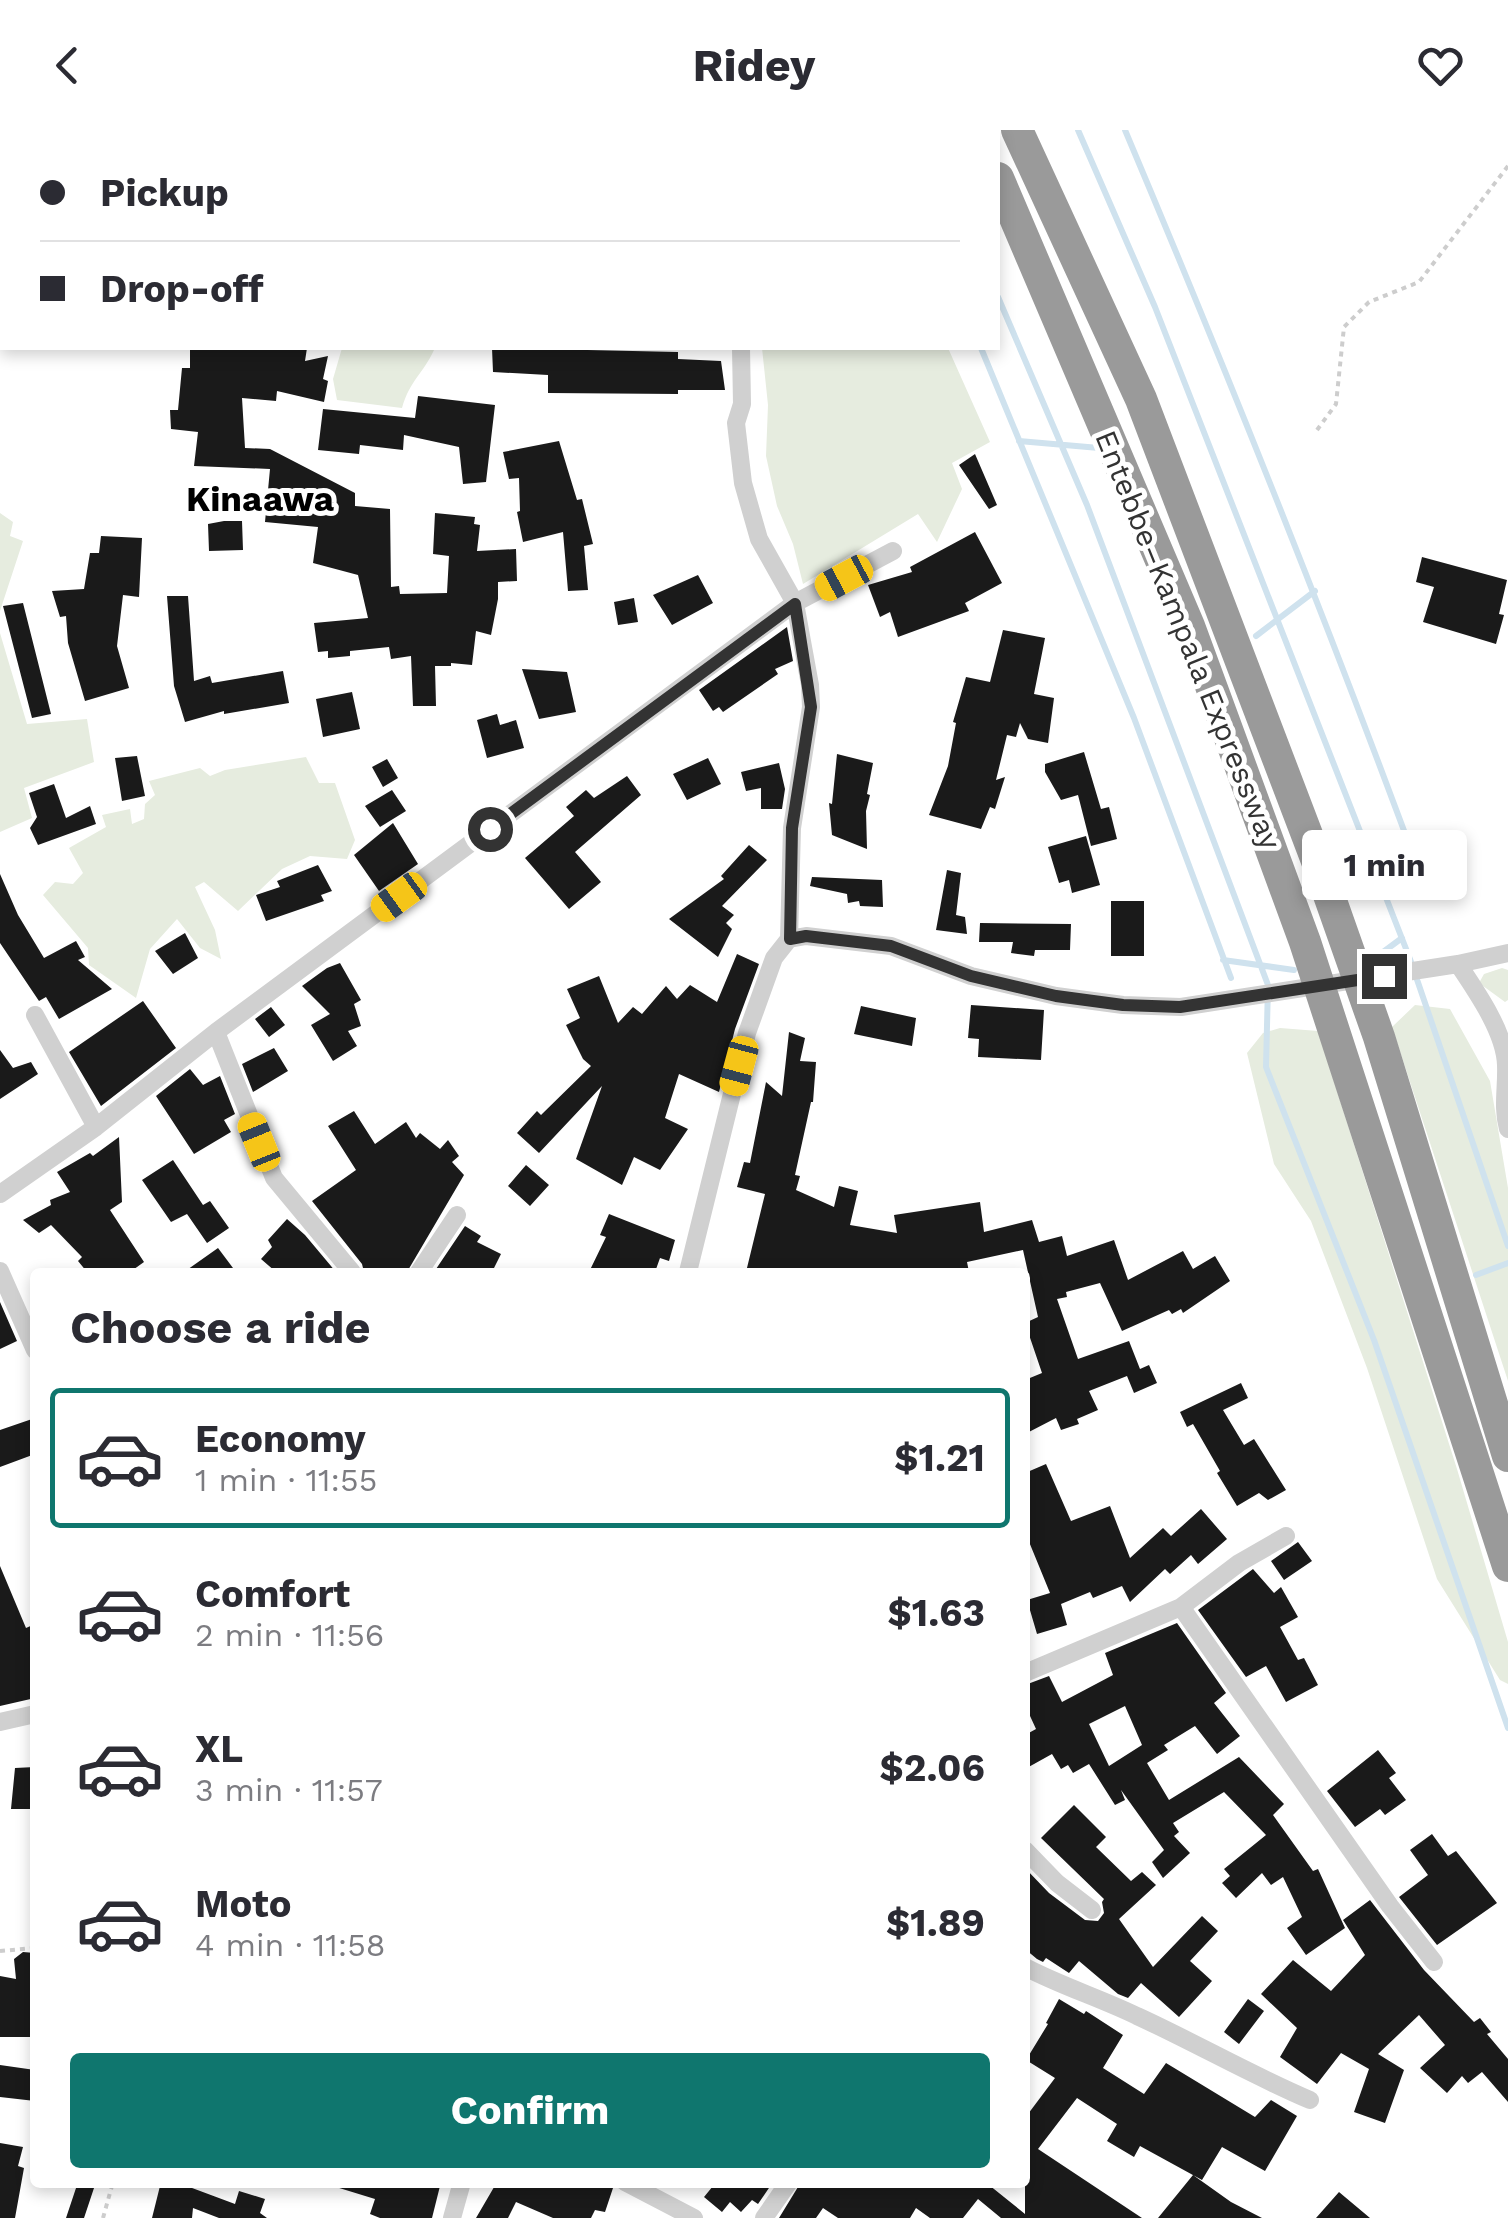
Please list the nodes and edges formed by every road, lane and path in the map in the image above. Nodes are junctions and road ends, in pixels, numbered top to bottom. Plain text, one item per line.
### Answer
1 (1017, 130) edge
2 (1508, 166) edge
3 (1000, 183) edge
4 (741, 350) edge
5 (1317, 430) dead end
6 (893, 551) dead end
7 (795, 604) junction
8 (790, 939) junction
9 (1508, 953) edge
10 (1458, 964) junction
11 (35, 1015) dead end
12 (216, 1032) junction
13 (1507, 1058) edge
14 (96, 1127) junction
15 (1508, 1129) edge
16 (0, 1194) edge
17 (457, 1215) dead end
18 (349, 1268) edge
19 (423, 1268) edge
20 (689, 1268) edge
21 (0, 1271) edge
22 (30, 1339) edge
23 (1508, 1456) edge
24 (1286, 1536) dead end
25 (1508, 1566) edge
26 (1181, 1607) junction
27 (1030, 1671) edge
28 (30, 1715) edge
29 (0, 1722) edge
30 (1030, 1855) edge
31 (1092, 1910) dead end
32 (30, 1948) edge
33 (0, 1951) edge
34 (1434, 1962) dead end
35 (1030, 1970) edge
36 (1310, 2100) dead end
37 (111, 2188) edge
38 (460, 2188) edge
39 (636, 2188) edge
40 (785, 2188) edge
41 (103, 2218) edge
42 (452, 2218) edge
43 (694, 2218) edge
44 (764, 2218) edge

1 - 23 highway, Entebbe–Kampala Expressway
2 - 5 path
3 - 25 highway, Entebbe–Kampala Expressway
4 - 7 street
6 - 7 street
7 - 8 street
7 - 12 street
8 - 10 street
8 - 20 street
9 - 10 street
10 - 13 street
11 - 14 street
12 - 14 street
12 - 18 street
13 - 15 street
14 - 16 street
17 - 19 street
21 - 22 street
24 - 26 street
26 - 27 street
26 - 34 street
28 - 29 street
30 - 31 street
32 - 33 path
35 - 36 street
37 - 41 path
38 - 42 street
39 - 43 street
40 - 44 street

